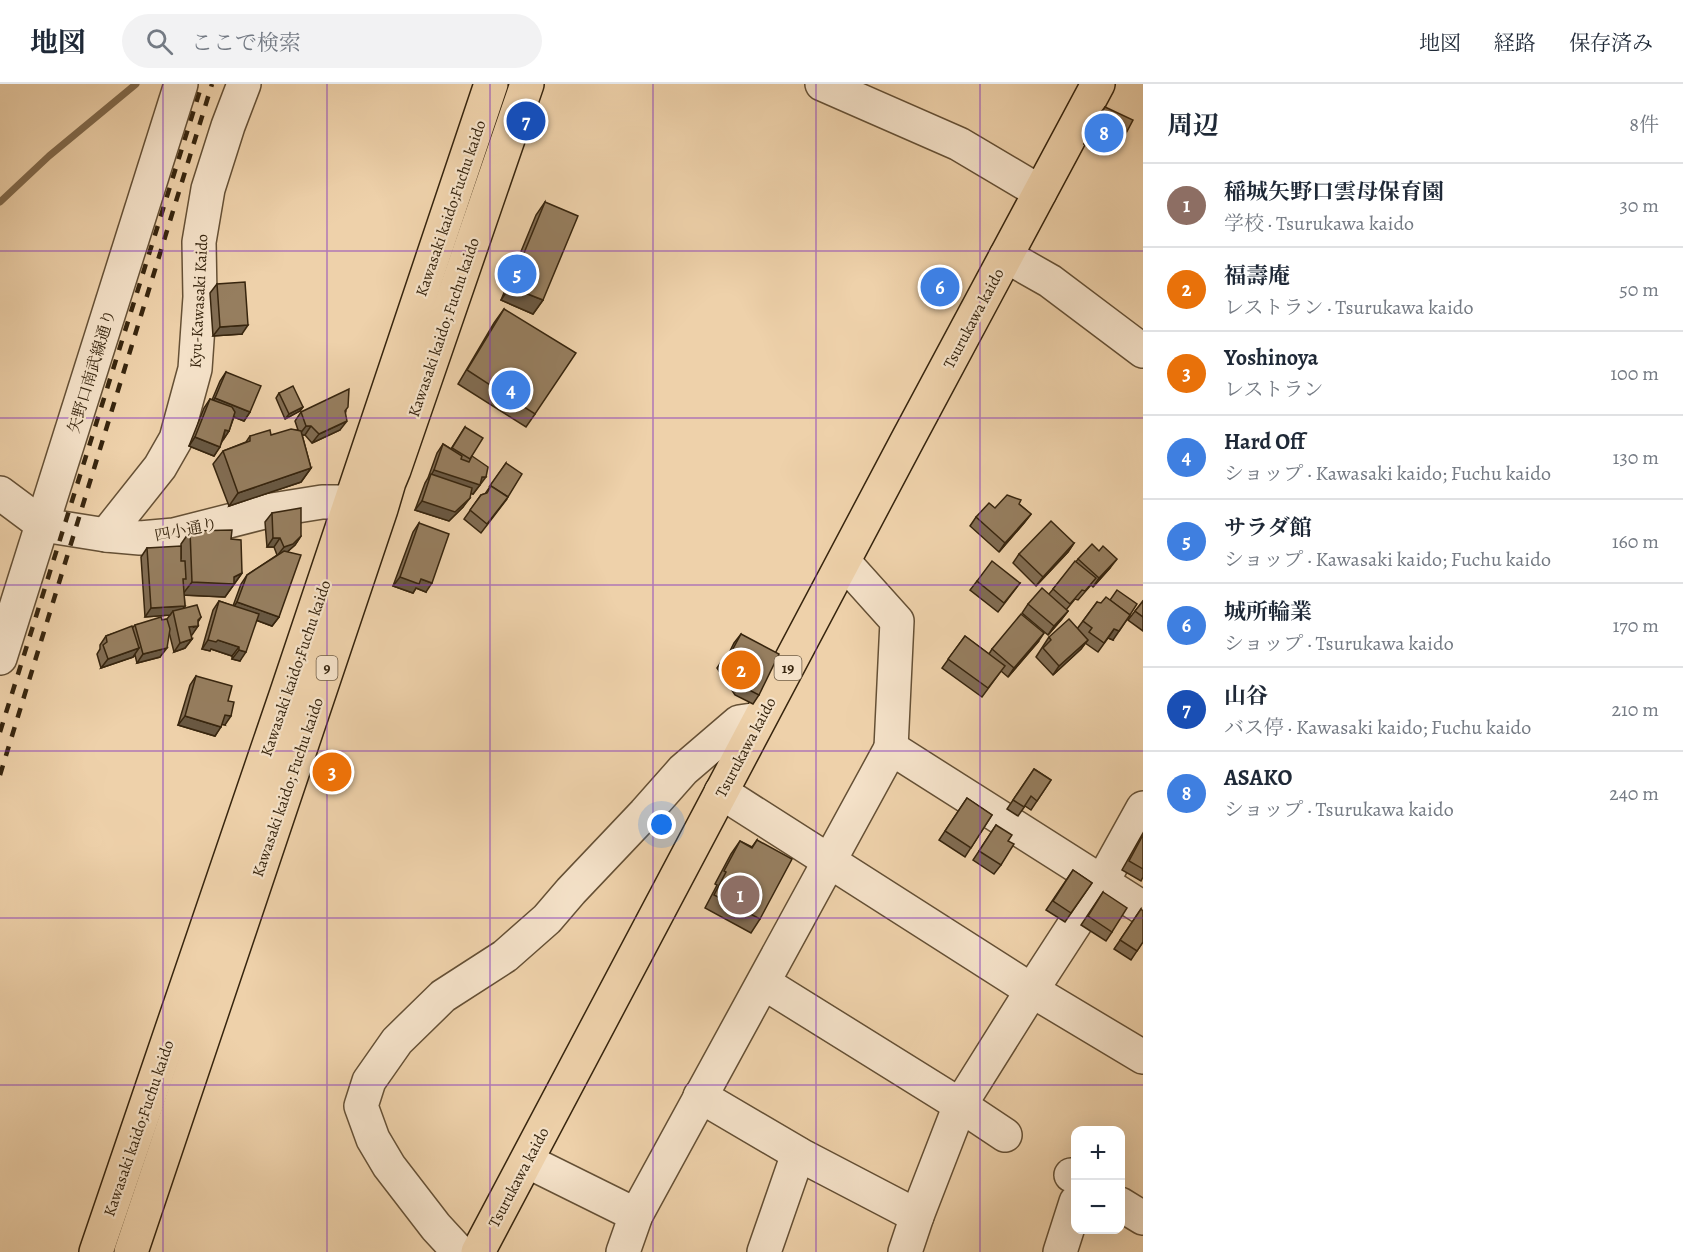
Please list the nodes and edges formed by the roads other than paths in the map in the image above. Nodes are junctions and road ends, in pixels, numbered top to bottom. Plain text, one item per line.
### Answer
1 (181, 84) edge
2 (244, 84) edge
3 (491, 84) edge
4 (527, 84) edge
5 (822, 84) edge
6 (1098, 84) edge
7 (1040, 192) junction
8 (1006, 256) junction
9 (1143, 351) edge
10 (0, 493) edge
11 (366, 506) junction
12 (43, 525) junction
13 (106, 535) junction
14 (844, 562) junction
15 (6, 620) edge
16 (0, 658) edge
17 (759, 719) junction
18 (891, 748) junction
19 (721, 792) junction
20 (1143, 808) edge
21 (828, 862) junction
22 (1102, 882) junction
23 (1143, 908) edge
24 (1041, 976) dead end
25 (764, 983) junction
26 (1024, 1003) dead end
27 (1143, 1057) edge
28 (700, 1096) junction
29 (960, 1105) junction
30 (1005, 1135) dead end
31 (798, 1154) junction
32 (527, 1161) junction
33 (1071, 1199) edge
34 (1125, 1207) edge
35 (636, 1215) junction
36 (916, 1216) junction
37 (1143, 1218) edge
38 (96, 1252) edge
39 (130, 1252) edge
40 (459, 1252) edge
41 (478, 1252) edge
42 (623, 1252) edge
43 (764, 1252) edge
44 (905, 1252) edge
45 (1060, 1252) edge

1 - 12 street, 矢野口南武線通り
2 - 13 street, Kyu-Kawasaki Kaido
3 - 11 main road, Kawasaki kaido;Fuchu kaido / 9
4 - 11 main road, Kawasaki kaido; Fuchu kaido / 9
5 - 7 street
6 - 7 main road, Tsurukawa kaido / 19
7 - 8 main road, Tsurukawa kaido / 19
8 - 9 street
8 - 14 main road, Tsurukawa kaido / 19
10 - 12 street, 四小通り
11 - 13 street, 四小通り
11 - 38 main road, Kawasaki kaido;Fuchu kaido / 9
11 - 39 main road, Kawasaki kaido; Fuchu kaido / 9
12 - 13 street, 四小通り
12 - 15 street, 矢野口南武線通り
14 - 17 main road, Tsurukawa kaido / 19
14 - 18 street
15 - 16 street, 矢野口南武線通り
17 - 19 main road, Tsurukawa kaido / 19
17 - 40 street
18 - 21 street
18 - 22 street
19 - 21 street
19 - 32 main road, Tsurukawa kaido / 19
20 - 22 street
21 - 25 street
21 - 27 street
22 - 23 street
22 - 24 street
25 - 28 street
25 - 29 street
26 - 29 street
28 - 31 street
28 - 35 street
29 - 30 street
29 - 36 street
31 - 36 street
31 - 43 street
32 - 35 street
32 - 41 main road, Tsurukawa kaido / 19
33 - 45 street
34 - 37 street
35 - 42 street
36 - 44 street

